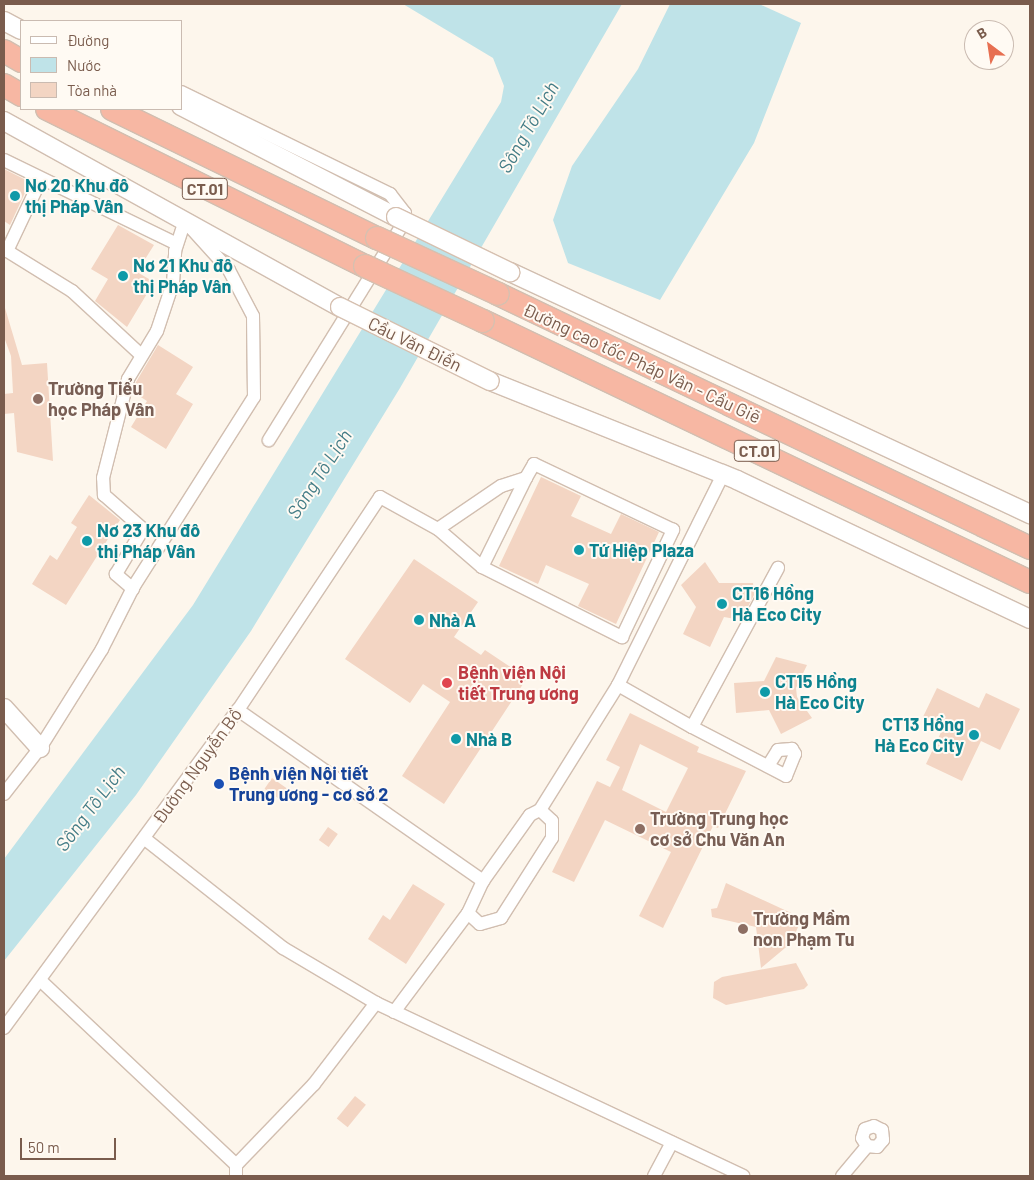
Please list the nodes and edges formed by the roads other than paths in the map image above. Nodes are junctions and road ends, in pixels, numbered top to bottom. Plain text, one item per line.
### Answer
1 (4, 21) edge
2 (20, 29) edge
3 (4, 51) edge
4 (20, 60) edge
5 (4, 85) edge
6 (182, 92) edge
7 (20, 94) edge
8 (182, 107) edge
9 (48, 110) edge
10 (114, 110) edge
11 (4, 121) edge
12 (4, 160) edge
13 (41, 179) junction
14 (185, 221) junction
15 (177, 244) junction
16 (5, 250) edge
17 (141, 355) junction
18 (269, 440) dead end
19 (722, 476) junction
20 (526, 478) junction
21 (1030, 514) edge
22 (438, 529) junction
23 (1030, 548) edge
24 (482, 567) junction
25 (778, 568) dead end
26 (1030, 582) edge
27 (132, 588) junction
28 (1030, 619) edge
29 (618, 685) junction
30 (4, 708) edge
31 (238, 710) junction
32 (692, 728) junction
33 (40, 748) junction
34 (768, 766) dead end
35 (4, 794) edge
36 (540, 810) junction
37 (144, 839) junction
38 (483, 881) junction
39 (468, 913) junction
40 (40, 980) junction
41 (376, 1003) junction
42 (394, 1012) junction
43 (4, 1028) edge
44 (672, 1142) junction
45 (867, 1146) dead end
46 (236, 1171) edge
47 (654, 1176) edge
48 (742, 1176) edge
49 (842, 1176) edge

1 - 2 street
3 - 4 highway
5 - 7 highway
6 - 18 street
8 - 21 street, bridge
9 - 26 highway, Đường cao tốc Pháp Vân - Cầu Giẽ / CT.01, bridge
10 - 23 highway, Đường cao tốc Pháp Vân - Cầu Giẽ / CT.01, bridge
11 - 14 street, Cầu Văn Điển
12 - 13 street
13 - 15 street
13 - 16 street
14 - 15 street
14 - 19 street, Cầu Văn Điển, bridge
14 - 27 street
15 - 17 street
16 - 17 street
17 - 27 street
19 - 28 street, Cầu Văn Điển
19 - 29 street
20 - 22 street
20 - 24 street
20 - 24 street
22 - 24 street
22 - 31 street, Đường Nguyễn Bồ
25 - 32 street
27 - 33 street
29 - 32 street
29 - 36 street
30 - 33 street
31 - 37 street, Đường Nguyễn Bồ
31 - 38 street
32 - 34 street
33 - 35 street
36 - 38 street
36 - 39 street
37 - 40 street, Đường Nguyễn Bồ
37 - 41 street
38 - 39 street
39 - 42 street
40 - 43 street, Đường Nguyễn Bồ
40 - 46 street
41 - 42 street
41 - 46 street
42 - 44 street
44 - 47 street
44 - 48 street
45 - 49 street

